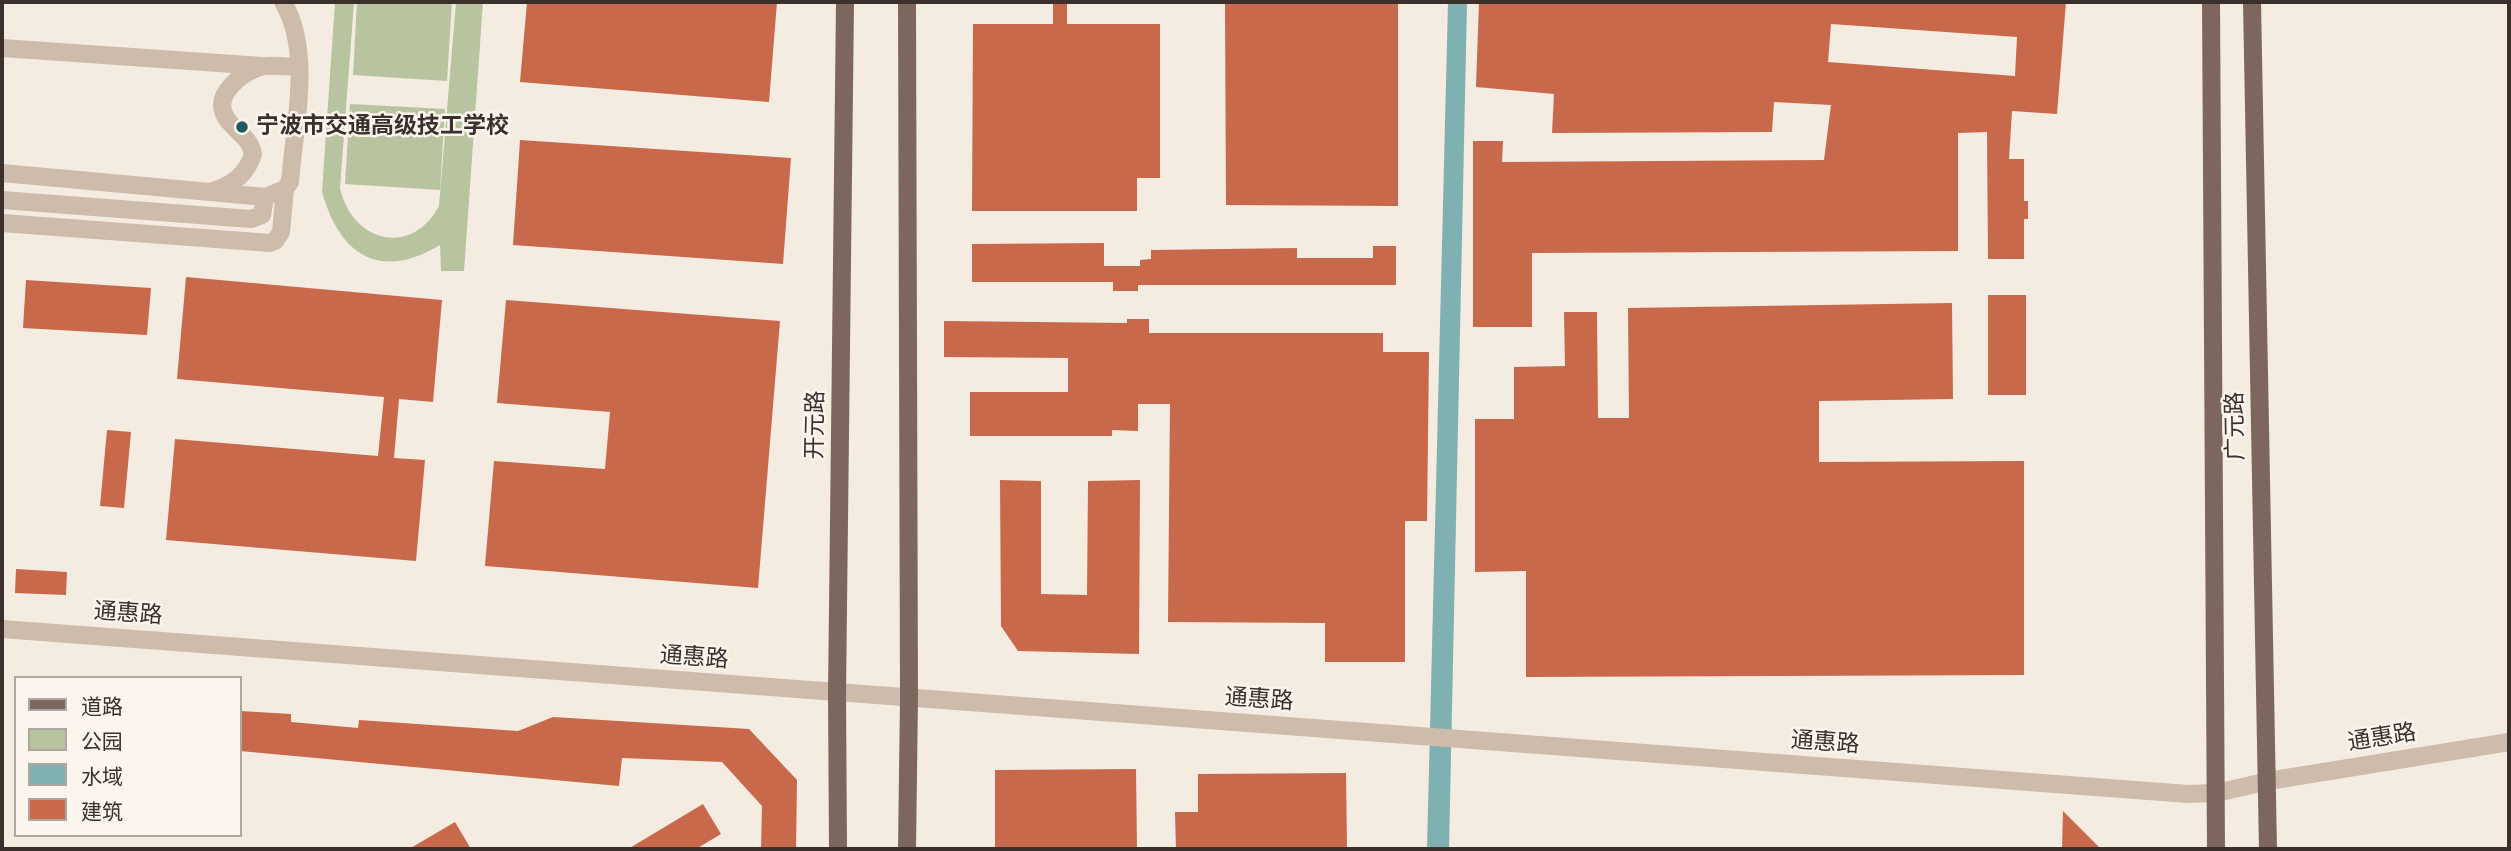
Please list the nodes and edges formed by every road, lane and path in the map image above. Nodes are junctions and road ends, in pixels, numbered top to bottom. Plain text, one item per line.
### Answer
1 (283, 2) edge
2 (845, 2) edge
3 (907, 2) edge
4 (2200, 2) edge
5 (2211, 2) edge
6 (2252, 2) edge
7 (2262, 2) edge
8 (2253, 40) junction
9 (2, 48) edge
10 (262, 66) junction
11 (299, 67) junction
12 (2211, 68) junction
13 (2, 173) edge
14 (285, 188) junction
15 (209, 192) junction
16 (265, 197) junction
17 (2, 200) edge
18 (2, 223) edge
19 (2, 629) edge
20 (837, 694) junction
21 (909, 699) junction
22 (2509, 741) edge
23 (2268, 781) junction
24 (2217, 793) junction
25 (838, 849) edge
26 (906, 849) edge
27 (2216, 849) edge
28 (2268, 849) edge

1 - 11 street
2 - 20 main road, 开元路
3 - 21 main road
4 - 12 main road
5 - 12 main road, 广元路
6 - 8 main road, 广元路
7 - 8 main road
8 - 23 main road, 广元路
9 - 10 street
10 - 11 street
10 - 15 street
11 - 14 street
12 - 24 main road, 广元路
13 - 15 street
14 - 16 street
14 - 18 street
15 - 16 street
16 - 17 street
19 - 20 street, 通惠路
20 - 21 street, 通惠路
20 - 25 main road, 开元路
21 - 24 street, 通惠路
21 - 26 main road
22 - 23 street, 通惠路
23 - 24 street, 通惠路
23 - 28 main road, 广元路
24 - 27 main road, 广元路

